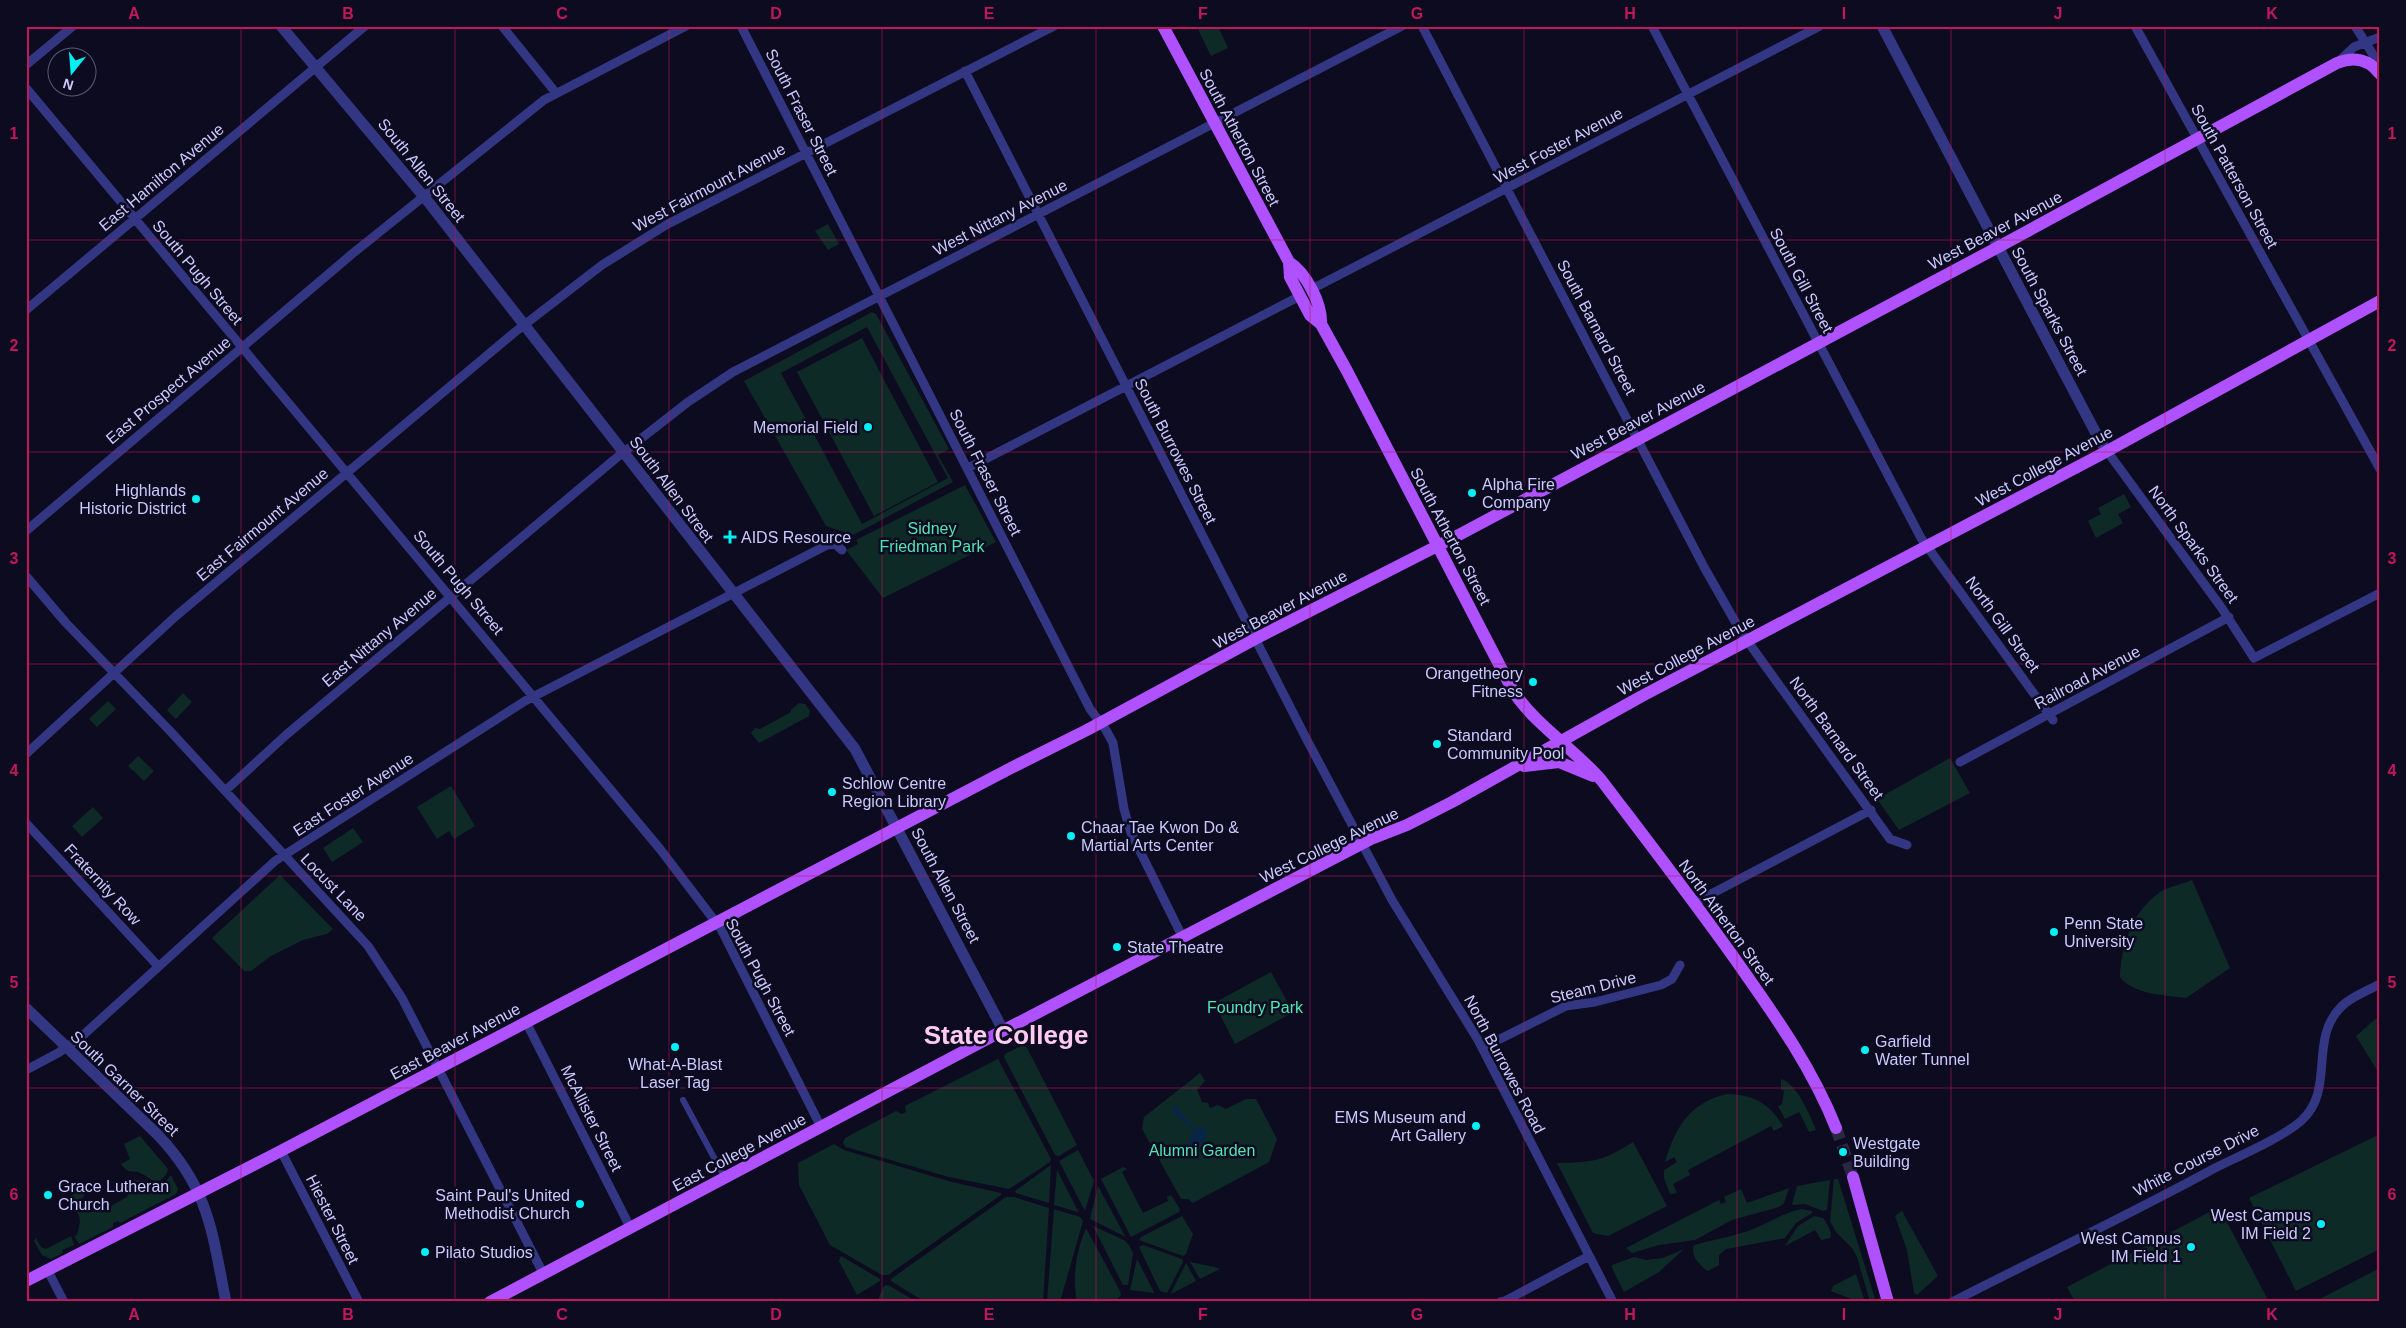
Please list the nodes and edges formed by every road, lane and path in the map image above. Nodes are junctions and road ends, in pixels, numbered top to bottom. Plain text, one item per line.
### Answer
1 (73, 26) edge
2 (281, 26) edge
3 (365, 26) edge
4 (502, 26) edge
5 (686, 26) edge
6 (741, 26) edge
7 (1054, 26) edge
8 (1163, 26) edge
9 (1402, 26) edge
10 (1422, 26) edge
11 (1652, 26) edge
12 (1820, 26) edge
13 (1882, 26) edge
14 (2135, 26) edge
15 (2355, 26) edge
16 (2380, 37) edge
17 (2366, 44) junction
18 (2337, 63) junction
19 (26, 66) edge
20 (315, 68) junction
21 (965, 71) junction
22 (2380, 73) edge
23 (27, 90) edge
24 (556, 93) junction
25 (1688, 95) junction
26 (1214, 124) junction
27 (2197, 138) junction
28 (806, 153) junction
29 (1508, 188) junction
30 (423, 196) junction
31 (1038, 214) junction
32 (134, 220) junction
33 (1998, 248) junction
34 (1305, 293) junction
35 (879, 296) junction
36 (2380, 301) edge
37 (26, 310) edge
38 (524, 325) junction
39 (2308, 340) junction
40 (1819, 344) junction
41 (242, 347) junction
42 (1126, 386) junction
43 (1638, 438) junction
44 (2107, 451) junction
45 (624, 452) junction
46 (968, 468) junction
47 (2380, 470) edge
48 (347, 472) junction
49 (26, 531) edge
50 (1438, 546) junction
51 (1928, 546) junction
52 (842, 550) dead end
53 (26, 576) edge
54 (732, 592) junction
55 (2380, 593) edge
56 (451, 596) junction
57 (2228, 618) junction
58 (1255, 639) junction
59 (1747, 641) junction
60 (115, 673) junction
61 (533, 697) junction
62 (2052, 717) junction
63 (1100, 723) junction
64 (1561, 740) junction
65 (1571, 749) joint
66 (26, 754) edge
67 (1960, 762) dead end
68 (1507, 770) junction
69 (1602, 781) junction
70 (225, 791) junction
71 (1871, 810) junction
72 (26, 823) edge
73 (898, 828) junction
74 (1362, 844) junction
75 (1907, 845) dead end
76 (283, 856) junction
77 (1694, 903) junction
78 (716, 923) junction
79 (1183, 938) junction
80 (1680, 965) dead end
81 (158, 966) junction
82 (2380, 984) edge
83 (26, 1008) edge
84 (526, 1022) junction
85 (1003, 1030) junction
86 (66, 1048) junction
87 (1482, 1048) junction
88 (438, 1068) junction
89 (26, 1070) edge
90 (683, 1100) dead end
91 (821, 1127) junction
92 (1836, 1128) tunnel mouth
93 (281, 1151) junction
94 (1854, 1177) tunnel mouth
95 (725, 1178) junction
96 (199, 1193) junction
97 (630, 1227) junction
98 (1588, 1256) junction
99 (48, 1271) junction
100 (543, 1274) junction
101 (26, 1281) edge
102 (64, 1302) edge
103 (226, 1302) edge
104 (359, 1302) edge
105 (490, 1302) edge
106 (1500, 1302) edge
107 (1505, 1302) edge
108 (1613, 1302) edge
109 (1888, 1302) edge
110 (1952, 1302) edge

1 - 19 street
2 - 20 street, South Allen Street
3 - 20 street, East Hamilton Avenue
4 - 24 street
5 - 24 street, East Prospect Avenue
6 - 28 street, South Fraser Street
7 - 21 street, West Fairmount Avenue
8 - 26 main road, South Atherton Street
9 - 26 street, West Nittany Avenue
10 - 29 street, South Barnard Street
11 - 25 street, South Gill Street
12 - 25 street, West Foster Avenue
13 - 33 street, South Sparks Street
14 - 27 street, South Patterson Street
15 - 17 street
16 - 17 street, West Beaver Avenue
17 - 18 street, West Beaver Avenue
17 - 22 street
18 - 22 main road, West Beaver Avenue
18 - 27 main road, West Beaver Avenue
20 - 30 street, South Allen Street
20 - 32 street, East Hamilton Avenue
21 - 28 street, West Fairmount Avenue
21 - 31 street, South Burrowes Street
23 - 32 street, South Pugh Street
24 - 30 street, East Prospect Avenue
25 - 29 street, West Foster Avenue
25 - 40 street, South Gill Street
26 - 31 street, West Nittany Avenue
26 - 34 main road, South Atherton Street
27 - 33 main road, West Beaver Avenue
27 - 39 street, South Patterson Street
28 - 35 street, South Fraser Street
28 - 38 street, West Fairmount Avenue
29 - 34 street, West Foster Avenue
29 - 43 street, South Barnard Street
30 - 38 street, South Allen Street
30 - 41 street, East Prospect Avenue
31 - 35 street, West Nittany Avenue
31 - 42 street, South Burrowes Street
32 - 37 street, East Hamilton Avenue
32 - 41 street, South Pugh Street
33 - 40 main road, West Beaver Avenue
33 - 44 street, South Sparks Street
34 - 42 street, West Foster Avenue
34 - 50 main road, South Atherton Street
35 - 45 street, West Nittany Avenue
35 - 46 street, South Fraser Street
36 - 39 main road, West College Avenue
38 - 45 street, South Allen Street
38 - 48 street, East Fairmount Avenue
39 - 44 main road, West College Avenue
39 - 47 street, South Patterson Street
40 - 43 main road, West Beaver Avenue
40 - 51 street, South Gill Street
41 - 48 street, South Pugh Street
41 - 49 street, East Prospect Avenue
42 - 46 street, West Foster Avenue
42 - 58 street, South Burrowes Street
43 - 50 main road, West Beaver Avenue
43 - 59 street, South Barnard Street
44 - 51 main road, West College Avenue
44 - 57 street, North Sparks Street
45 - 54 street, South Allen Street
45 - 56 street, East Nittany Avenue
46 - 63 street, South Fraser Street
48 - 56 street, South Pugh Street
48 - 60 street, East Fairmount Avenue
50 - 58 main road, West Beaver Avenue
50 - 64 main road, South Atherton Street
51 - 59 main road, West College Avenue
51 - 62 street, North Gill Street
52 - 54 street
53 - 60 street, Locust Lane
54 - 61 street, East Foster Avenue
54 - 73 street, South Allen Street
55 - 57 street, North Sparks Street
56 - 61 street, South Pugh Street
56 - 70 street, East Nittany Avenue
57 - 62 street, Railroad Avenue
58 - 63 main road, West Beaver Avenue
58 - 74 street, South Burrowes Street
59 - 64 main road, West College Avenue
59 - 71 street, North Barnard Street
60 - 66 street, East Fairmount Avenue
60 - 70 street, Locust Lane
61 - 76 street, East Foster Avenue
61 - 78 street, South Pugh Street
62 - 67 street, Railroad Avenue
63 - 73 main road, West Beaver Avenue
63 - 79 street, South Fraser Street
64 - 65 main road, South Atherton Street
64 - 68 main road, West College Avenue
65 - 69 main road, North Atherton Street
68 - 69 main road
68 - 74 main road, West College Avenue
69 - 77 main road, North Atherton Street
70 - 76 street, Locust Lane
71 - 75 street, North Barnard Street
71 - 77 street
72 - 81 street, Fraternity Row
73 - 78 main road, East Beaver Avenue
73 - 85 street, South Allen Street
74 - 79 main road, West College Avenue
74 - 87 street, North Burrowes Road
76 - 81 street, East Foster Avenue
76 - 88 street, Locust Lane
77 - 92 main road, North Atherton Street
78 - 84 main road, East Beaver Avenue
78 - 91 street, South Pugh Street
79 - 85 main road, West College Avenue
80 - 87 street, Steam Drive
81 - 86 street, East Foster Avenue
82 - 110 street, White Course Drive
83 - 86 street, South Garner Street
84 - 88 main road, East Beaver Avenue
84 - 97 street, McAllister Street
85 - 91 main road, East College Avenue
86 - 89 street, East Foster Avenue
86 - 96 street, South Garner Street
87 - 98 street, North Burrowes Road
88 - 93 main road, East Beaver Avenue
88 - 100 street, Locust Lane
90 - 95 street
91 - 95 main road, East College Avenue
93 - 96 main road, East Beaver Avenue
93 - 104 street, Hiester Street
94 - 109 main road
95 - 97 main road, East College Avenue
96 - 99 main road, East Beaver Avenue
96 - 103 street, South Garner Street
97 - 100 main road, East College Avenue
98 - 107 street
98 - 108 street, North Burrowes Road
99 - 101 main road, East Beaver Avenue
99 - 102 street
100 - 105 main road, East College Avenue
106 - 107 street

